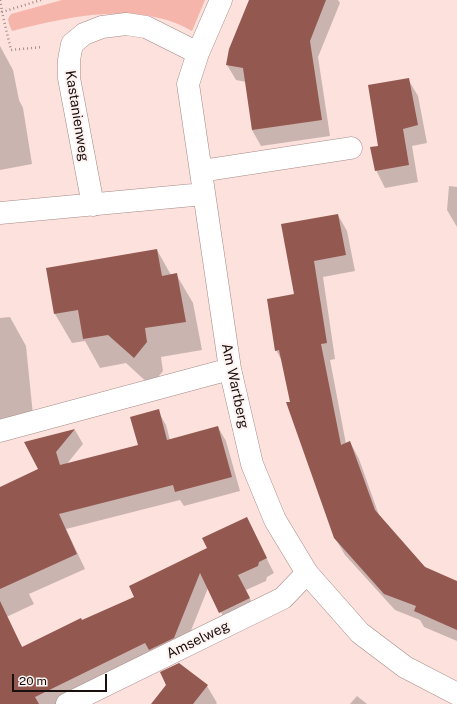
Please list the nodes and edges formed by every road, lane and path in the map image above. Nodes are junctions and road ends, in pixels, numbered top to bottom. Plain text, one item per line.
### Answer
1 (0, 0) edge
2 (41, 0) edge
3 (221, 0) edge
4 (2, 12) junction
5 (72, 44) junction
6 (198, 53) junction
7 (351, 148) dead end
8 (201, 171) junction
9 (204, 194) junction
10 (93, 205) junction
11 (0, 213) edge
12 (230, 369) junction
13 (0, 431) edge
14 (307, 573) junction
15 (457, 694) edge
16 (78, 702) edge

1 - 4 path
2 - 4 path
3 - 6 street, Am Wartberg
4 - 5 path
5 - 6 street
5 - 10 street, Kastanienweg
6 - 8 street, Am Wartberg
7 - 8 street
8 - 9 street, Am Wartberg
9 - 10 street
9 - 12 street, Am Wartberg
10 - 11 street
12 - 13 street
12 - 14 street, Am Wartberg
14 - 15 street, Am Wartberg
14 - 16 street, Amselweg

